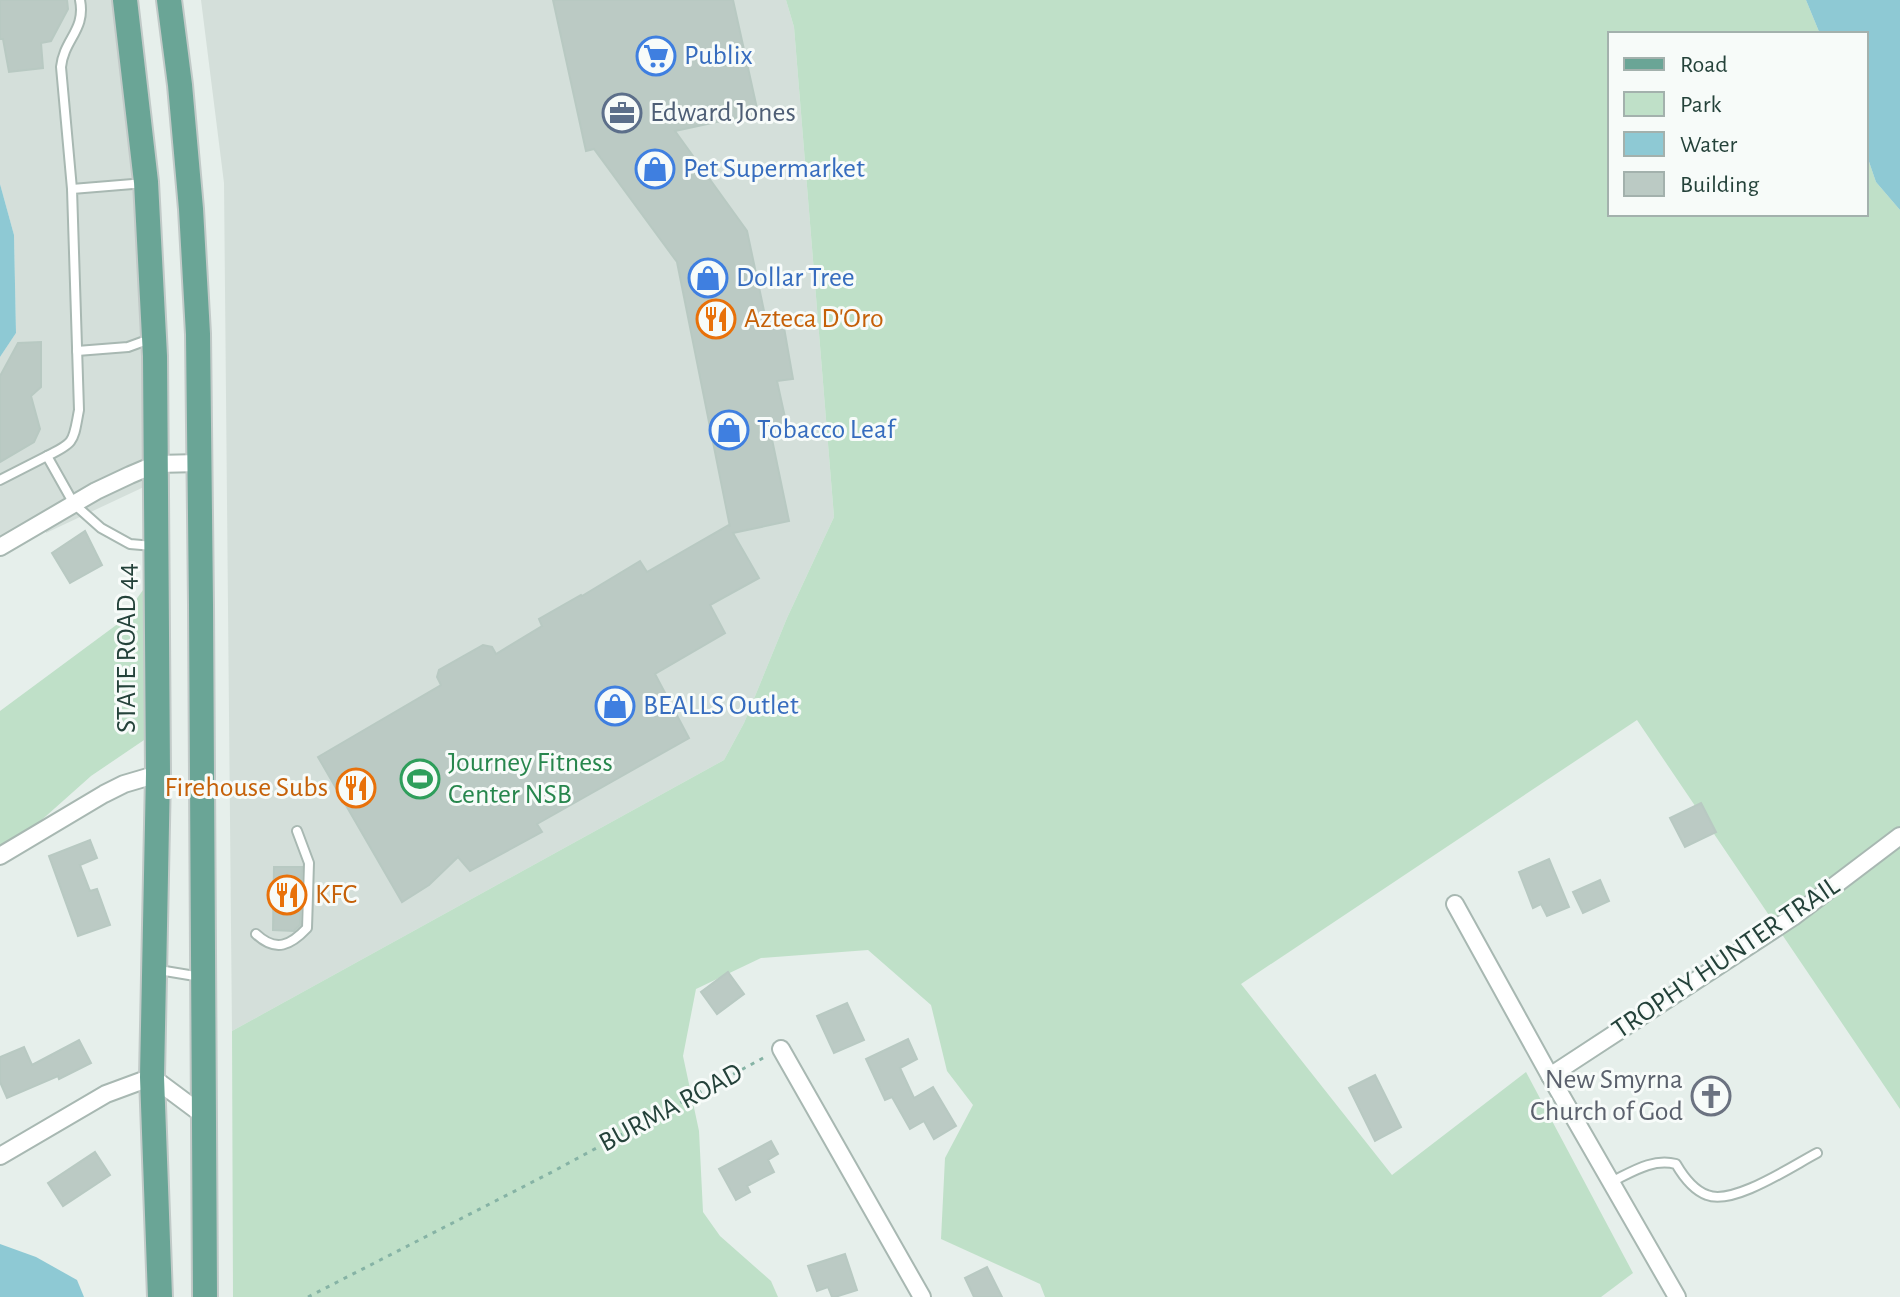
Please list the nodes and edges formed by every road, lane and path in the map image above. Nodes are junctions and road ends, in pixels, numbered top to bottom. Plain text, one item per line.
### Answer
1 (80, 0) edge
2 (125, 0) edge
3 (169, 0) edge
4 (146, 183) junction
5 (72, 189) junction
6 (154, 337) junction
7 (77, 351) junction
8 (47, 456) junction
9 (200, 463) junction
10 (156, 464) junction
11 (0, 480) edge
12 (74, 504) junction
13 (156, 546) junction
14 (0, 547) edge
15 (158, 774) junction
16 (297, 831) dead end
17 (1900, 836) edge
18 (0, 856) edge
19 (1455, 904) dead end
20 (256, 934) dead end
21 (154, 969) junction
22 (204, 977) junction
23 (781, 1049) joint
24 (1550, 1076) junction
25 (152, 1077) junction
26 (203, 1115) junction
27 (1817, 1153) dead end
28 (0, 1156) edge
29 (1611, 1182) junction
30 (160, 1297) edge
31 (205, 1297) edge
32 (308, 1297) edge
33 (922, 1297) edge
34 (1677, 1297) edge

1 - 5 lane
2 - 4 main road, STATE ROAD 44
3 - 9 main road
4 - 5 lane
4 - 6 main road, STATE ROAD 44
5 - 7 lane
6 - 7 lane
6 - 10 main road, STATE ROAD 44
7 - 8 lane
8 - 11 lane
8 - 12 lane
9 - 10 street
9 - 22 main road
10 - 12 street
10 - 13 main road, STATE ROAD 44
12 - 13 lane
12 - 14 street
13 - 15 main road, STATE ROAD 44
15 - 18 street
15 - 21 main road, STATE ROAD 44
16 - 20 lane
17 - 24 street, TROPHY HUNTER TRAIL
19 - 24 street
21 - 22 lane
21 - 25 main road, STATE ROAD 44
22 - 26 main road
23 - 32 path, BURMA ROAD
23 - 33 street
24 - 29 street
25 - 26 street
25 - 28 street
25 - 30 main road, STATE ROAD 44
26 - 31 main road
27 - 29 lane
29 - 34 street

